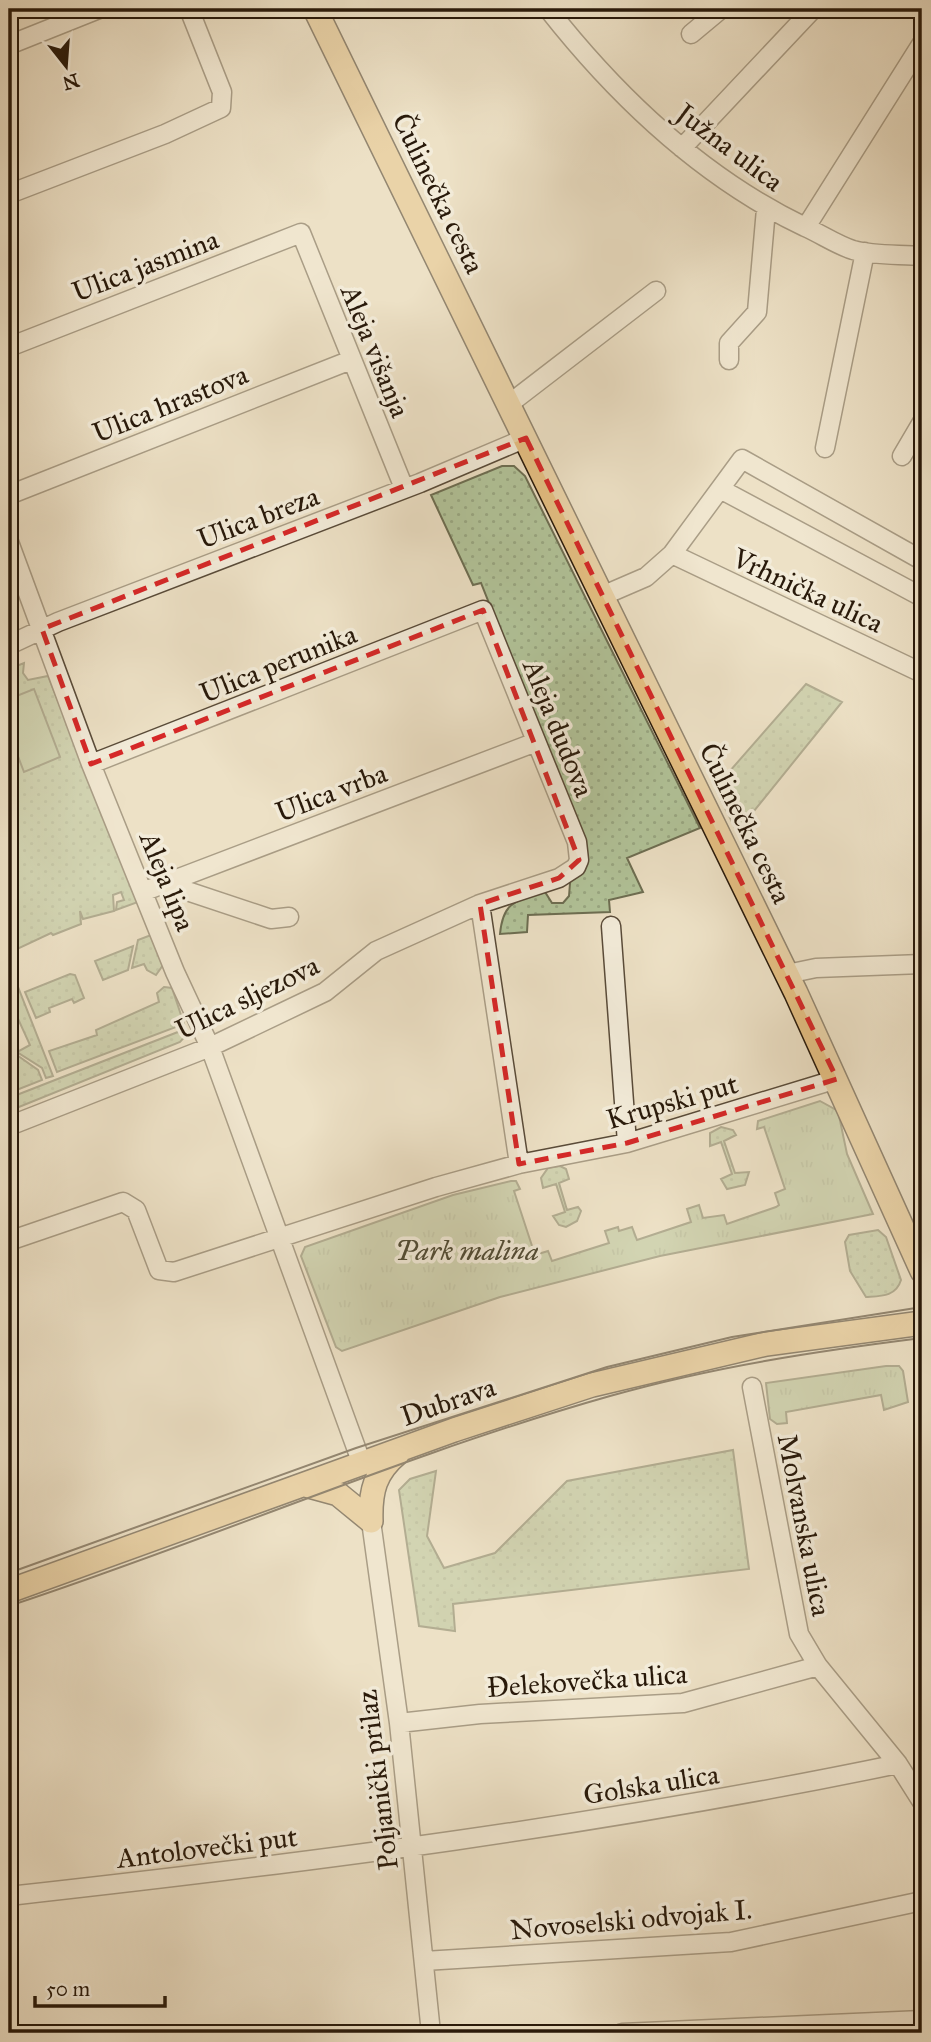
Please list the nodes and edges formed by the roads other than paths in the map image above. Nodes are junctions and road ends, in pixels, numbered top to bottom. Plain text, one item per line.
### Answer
1 (99, 9) edge
2 (189, 9) edge
3 (315, 9) edge
4 (548, 9) edge
5 (721, 9) edge
6 (813, 9) edge
7 (691, 34) dead end
8 (922, 43) edge
9 (9, 45) edge
10 (682, 148) junction
11 (9, 194) edge
12 (766, 209) junction
13 (806, 227) junction
14 (301, 233) joint
15 (865, 252) junction
16 (922, 256) edge
17 (656, 291) dead end
18 (9, 347) edge
19 (351, 360) junction
20 (729, 360) dead end
21 (509, 404) junction
22 (922, 422) edge
23 (526, 438) junction
24 (825, 448) dead end
25 (902, 456) dead end
26 (404, 488) junction
27 (722, 490) junction
28 (9, 495) edge
29 (9, 542) edge
30 (672, 554) junction
31 (919, 558) dead end
32 (601, 596) junction
33 (922, 597) edge
34 (483, 610) joint
35 (42, 629) junction
36 (9, 645) edge
37 (922, 673) edge
38 (536, 742) junction
39 (92, 764) junction
40 (576, 866) joint
41 (166, 884) junction
42 (145, 891) junction
43 (480, 904) junction
44 (289, 917) dead end
45 (611, 926) dead end
46 (922, 964) edge
47 (787, 974) junction
48 (210, 1047) junction
49 (837, 1079) junction
50 (9, 1126) edge
51 (627, 1143) junction
52 (519, 1164) junction
53 (278, 1239) junction
54 (9, 1241) edge
55 (922, 1271) edge
56 (922, 1323) edge
57 (752, 1387) dead end
58 (404, 1448) junction
59 (362, 1464) junction
60 (304, 1485) junction
61 (371, 1521) junction
62 (9, 1591) edge
63 (818, 1666) junction
64 (399, 1723) junction
65 (898, 1764) junction
66 (922, 1802) edge
67 (412, 1846) junction
68 (9, 1896) edge
69 (922, 1901) edge
70 (424, 1961) junction
71 (922, 2020) edge
72 (431, 2033) edge
73 (622, 2033) edge

1 - 9 street
2 - 11 street
3 - 21 main road, Čulinečka cesta
4 - 10 street, Južna ulica
5 - 7 street
6 - 10 street
8 - 13 street
10 - 12 street, Južna ulica
12 - 13 street, Južna ulica
12 - 20 street
13 - 15 street, Južna ulica
14 - 18 street, Ulica jasmina
14 - 19 street, Aleja višanja
15 - 16 street, Južna ulica
15 - 24 street
17 - 21 street
19 - 26 street, Aleja višanja
19 - 28 street, Ulica hrastova
21 - 23 main road, Čulinečka cesta
22 - 25 street
23 - 26 street, Ulica breza
23 - 32 main road, Čulinečka cesta
26 - 35 street, Ulica breza
27 - 30 street
27 - 31 street
27 - 33 street
29 - 35 street, Aleja lipa
30 - 32 street
30 - 37 street, Vrhnička ulica
32 - 47 main road, Čulinečka cesta
34 - 38 street, Aleja dudova
34 - 39 street, Ulica perunika
35 - 36 street, Ulica breza
35 - 39 street, Aleja lipa
38 - 40 street, Aleja dudova
38 - 41 street, Ulica vrba
39 - 42 street, Aleja lipa
40 - 43 street, Ulica sljezova
41 - 42 street, Ulica vrba
41 - 44 street
42 - 48 street, Aleja lipa
43 - 48 street, Ulica sljezova
43 - 52 street
45 - 51 street
46 - 47 street
47 - 49 main road, Čulinečka cesta
48 - 50 street, Ulica sljezova
48 - 53 street, Aleja lipa
49 - 51 street, Krupski put
49 - 55 main road, Čulinečka cesta
51 - 52 street, Krupski put
52 - 53 street, Krupski put
53 - 54 street
53 - 59 street, Aleja lipa
56 - 58 main road, Dubrava
57 - 63 street, Molvanska ulica
58 - 59 main road, Dubrava
58 - 61 main road
59 - 60 main road, Dubrava
60 - 61 main road
60 - 62 main road, Dubrava
61 - 64 street, Poljanički prilaz
63 - 64 street, Đelekovečka ulica
63 - 65 street, Molvanska ulica
64 - 67 street, Poljanički prilaz
65 - 66 street, Molvanska ulica
65 - 67 street, Golska ulica
67 - 68 street, Antolovečki put
67 - 70 street, Poljanički prilaz
69 - 70 street, Novoselski odvojak I.
70 - 72 street, Poljanički prilaz
71 - 73 street

